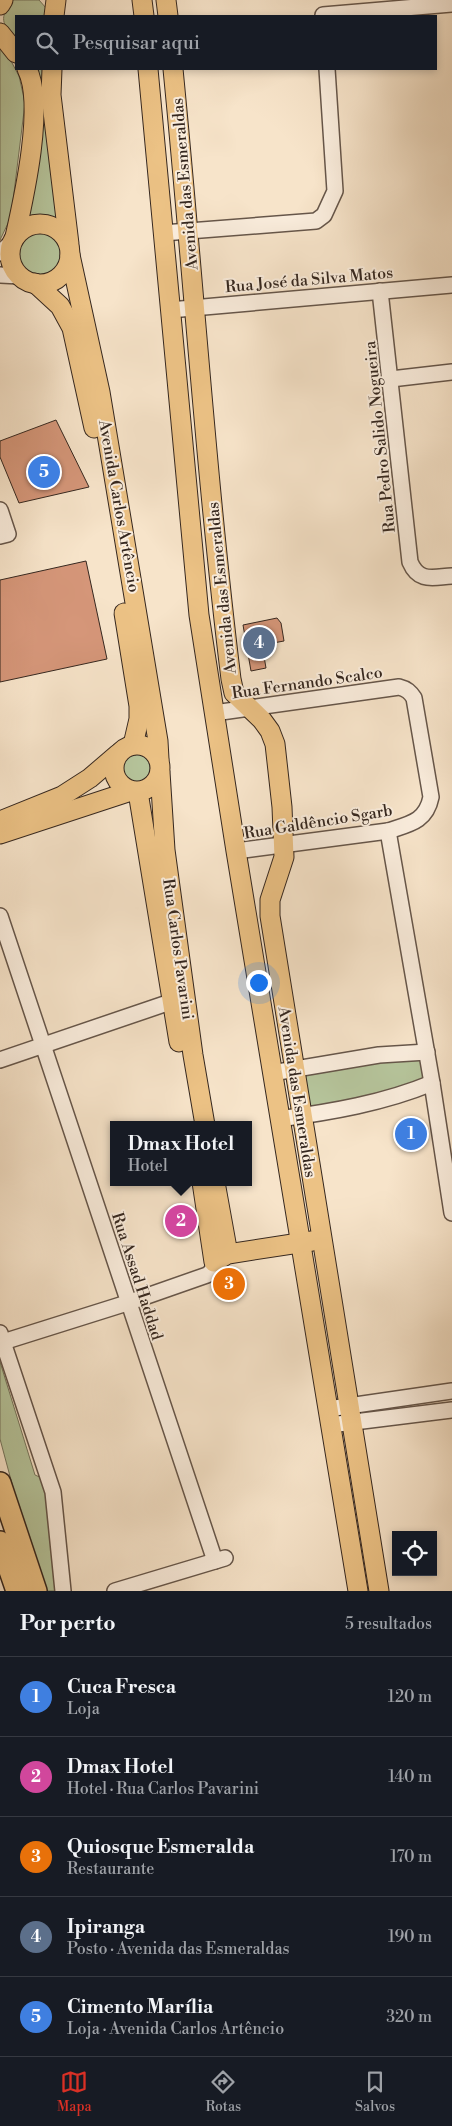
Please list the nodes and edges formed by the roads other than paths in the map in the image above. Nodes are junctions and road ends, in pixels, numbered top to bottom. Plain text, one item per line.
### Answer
1 (3, 0) edge
2 (142, 0) edge
3 (166, 0) edge
4 (452, 4) edge
5 (0, 5) edge
6 (323, 10) edge
7 (144, 15) edge
8 (168, 15) edge
9 (27, 70) edge
10 (52, 70) edge
11 (148, 70) edge
12 (173, 70) edge
13 (326, 70) edge
14 (189, 231) junction
15 (163, 233) junction
16 (14, 238) junction
17 (69, 251) junction
18 (0, 253) edge
19 (0, 275) edge
20 (28, 280) junction
21 (452, 285) edge
22 (380, 291) junction
23 (195, 307) junction
24 (170, 310) junction
25 (452, 372) edge
26 (391, 379) junction
27 (0, 510) edge
28 (4, 535) edge
29 (452, 576) edge
30 (250, 708) junction
31 (214, 713) junction
32 (126, 749) junction
33 (159, 765) junction
34 (134, 791) junction
35 (428, 809) joint
36 (0, 821) edge
37 (388, 831) junction
38 (0, 834) edge
39 (284, 844) junction
40 (157, 851) junction
41 (236, 851) junction
42 (0, 916) edge
43 (179, 999) junction
44 (44, 1046) junction
45 (427, 1052) junction
46 (0, 1060) edge
47 (294, 1069) junction
48 (272, 1074) junction
49 (432, 1083) junction
50 (301, 1116) junction
51 (280, 1118) junction
52 (192, 1121) edge
53 (204, 1121) edge
54 (203, 1186) edge
55 (215, 1186) edge
56 (452, 1213) edge
57 (321, 1239) junction
58 (301, 1242) junction
59 (221, 1258) junction
60 (128, 1303) junction
61 (1, 1338) edge
62 (452, 1391) edge
63 (452, 1410) edge
64 (349, 1414) junction
65 (329, 1417) junction
66 (0, 1465) edge
67 (0, 1483) edge
68 (0, 1542) edge
69 (25, 1558) junction
70 (0, 1567) edge
71 (2, 1591) edge
72 (17, 1591) edge
73 (36, 1591) edge
74 (63, 1591) edge
75 (115, 1591) edge
76 (358, 1591) edge
77 (379, 1591) edge

1 - 5 main road
2 - 7 main road
3 - 8 main road
4 - 6 street
9 - 16 main road
10 - 17 main road, Avenida Carlos Artêncio
11 - 15 main road, Avenida das Esmeraldas
12 - 14 main road, Avenida das Esmeraldas
13 - 14 street
14 - 15 street
14 - 23 main road, Avenida das Esmeraldas
15 - 24 main road, Avenida das Esmeraldas
16 - 17 main road
16 - 18 street
16 - 20 main road
17 - 20 main road
17 - 33 main road, Avenida Carlos Artêncio
19 - 20 street
20 - 32 main road, Avenida Carlos Artêncio
21 - 22 street, Rua José da Silva Matos
22 - 23 street, Rua José da Silva Matos
22 - 26 street, Rua Pedro Salido Nogueira
23 - 24 street, Rua José da Silva Matos
23 - 30 main road, Avenida das Esmeraldas
24 - 31 main road, Avenida das Esmeraldas
25 - 26 street
26 - 29 street, Rua Pedro Salido Nogueira
27 - 28 street
30 - 31 street, Rua Fernando Scalco
30 - 35 street, Rua Fernando Scalco
30 - 39 main road, Avenida das Esmeraldas
31 - 41 main road, Avenida das Esmeraldas
32 - 33 main road
32 - 34 main road
32 - 36 main road
33 - 34 main road
33 - 40 main road, Rua Carlos Pavarini
34 - 38 main road
34 - 40 main road, Rua Carlos Pavarini
35 - 37 street, Rua Galdêncio Sgarb
37 - 39 street, Rua Galdêncio Sgarb
37 - 45 street
39 - 41 street, Rua Galdêncio Sgarb
39 - 47 main road, Avenida das Esmeraldas
40 - 43 main road, Rua Carlos Pavarini
41 - 48 main road, Avenida das Esmeraldas
42 - 44 street, Rua Assad Haddad
43 - 44 street
43 - 52 main road, Rua Carlos Pavarini
43 - 53 main road, Rua Carlos Pavarini
44 - 46 street
44 - 60 street, Rua Assad Haddad
45 - 47 street
45 - 49 street
47 - 48 street
47 - 50 main road, Avenida das Esmeraldas
48 - 51 main road, Avenida das Esmeraldas
49 - 50 street
49 - 56 street
50 - 51 street
50 - 57 main road, Avenida das Esmeraldas
51 - 58 main road, Avenida das Esmeraldas
54 - 59 main road
55 - 59 main road
57 - 58 main road
57 - 64 main road, Avenida das Esmeraldas
58 - 59 main road
58 - 65 main road, Avenida das Esmeraldas
59 - 60 street
60 - 61 street
60 - 75 street, Rua Assad Haddad
61 - 74 street
62 - 64 street
63 - 64 street
64 - 65 street
64 - 77 main road, Avenida das Esmeraldas
65 - 76 main road, Avenida das Esmeraldas
66 - 69 highway
67 - 69 highway
68 - 72 highway
69 - 73 highway
70 - 71 highway

